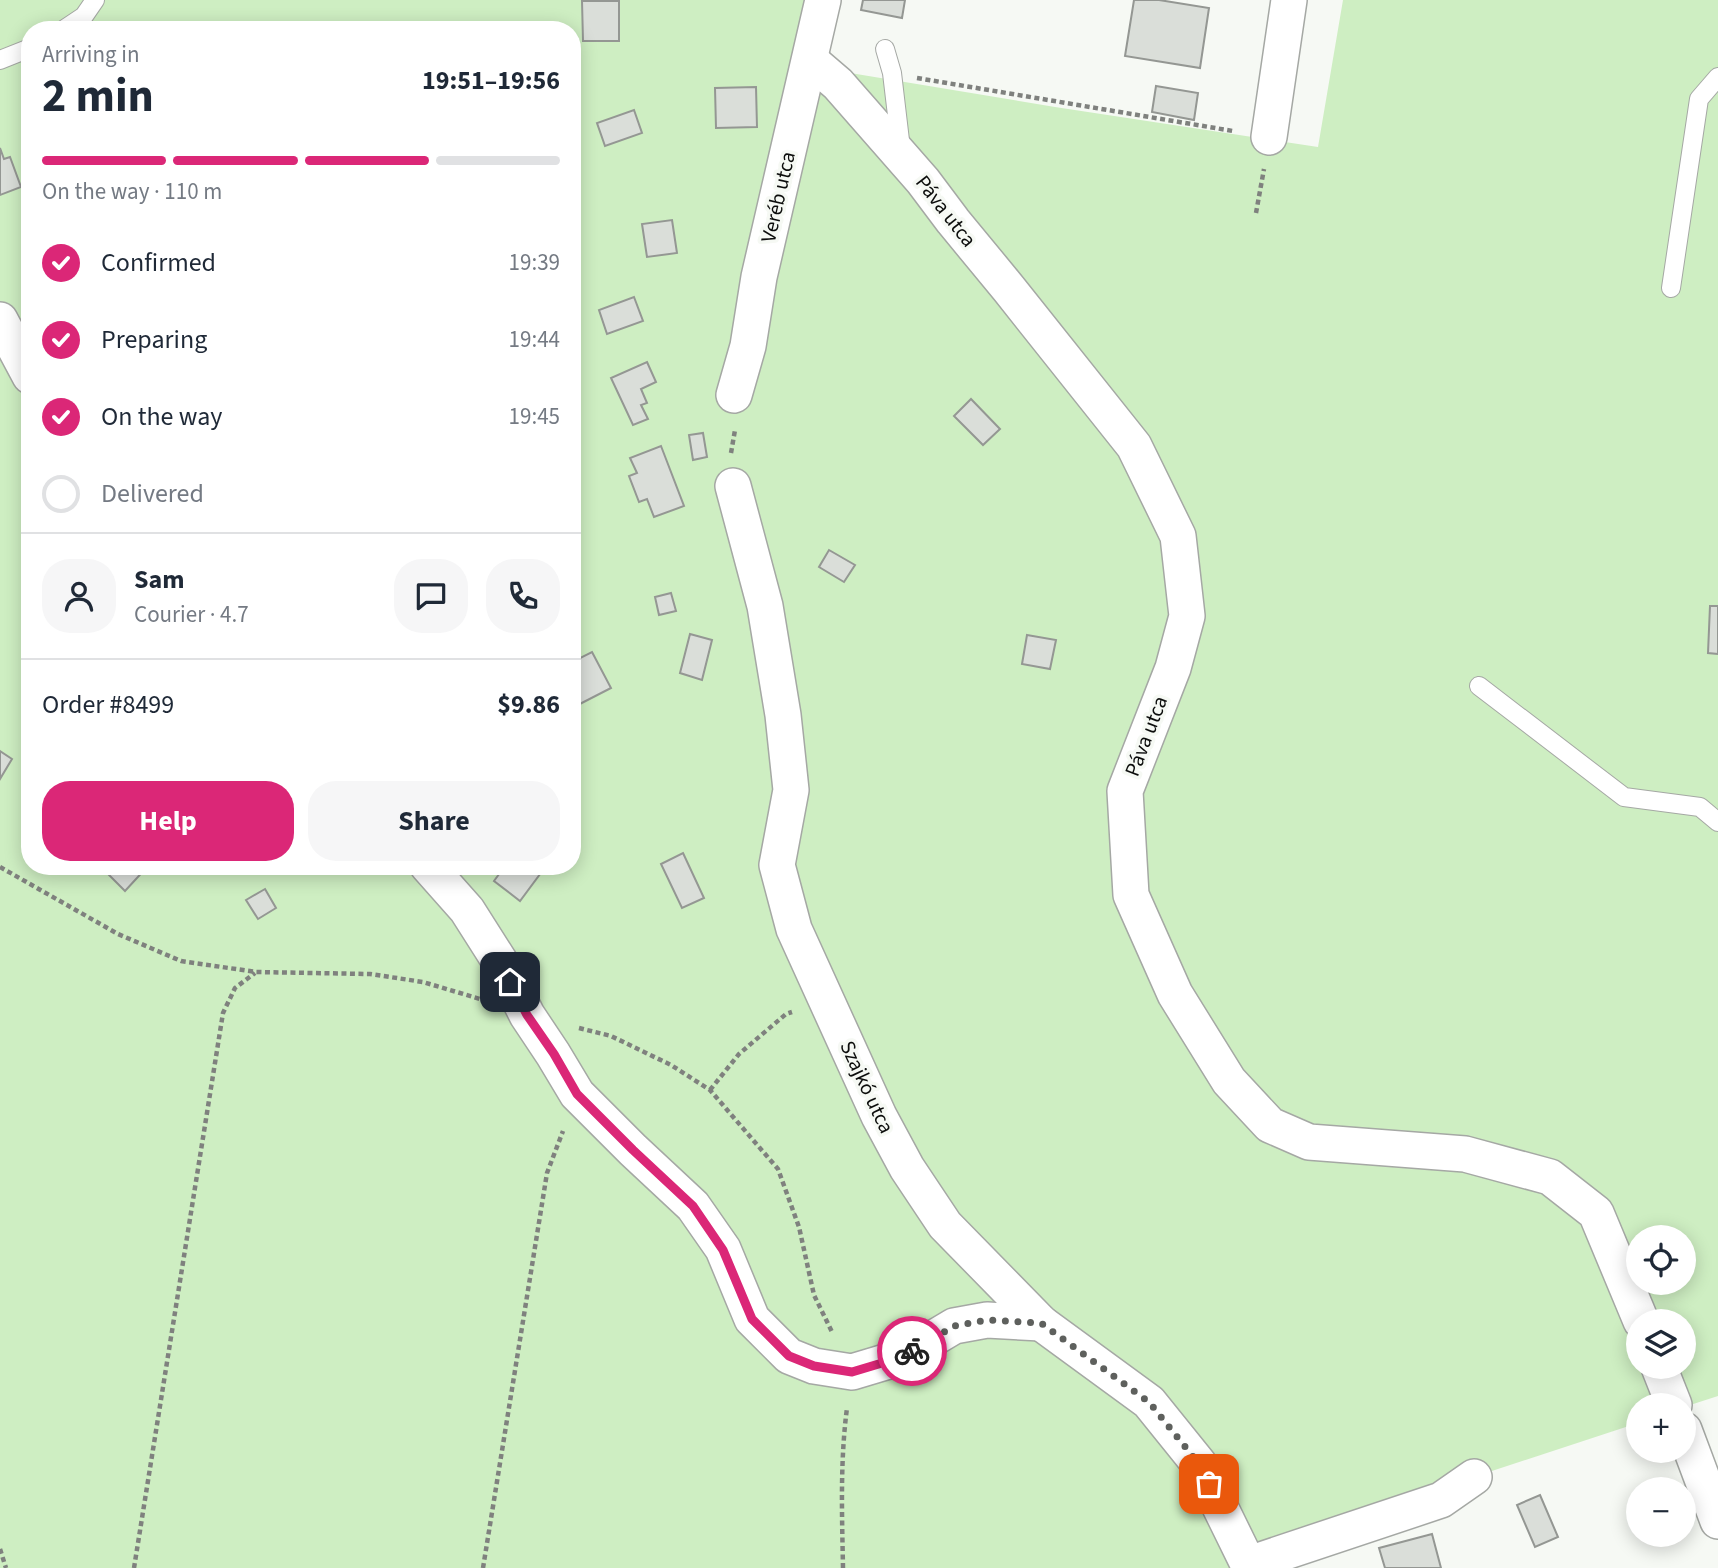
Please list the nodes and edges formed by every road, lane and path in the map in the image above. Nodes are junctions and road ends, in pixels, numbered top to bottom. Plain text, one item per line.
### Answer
1 (95, 0) edge
2 (823, 0) edge
3 (1289, 0) edge
4 (76, 21) edge
5 (885, 49) dead end
6 (21, 52) edge
7 (0, 60) edge
8 (810, 60) junction
9 (892, 74) junction
10 (1718, 77) edge
11 (1269, 137) junction
12 (901, 156) junction
13 (1256, 213) dead end
14 (1671, 288) dead end
15 (0, 320) edge
16 (21, 359) edge
17 (734, 395) joint
18 (733, 486) joint
19 (1479, 686) dead end
20 (1718, 822) edge
21 (0, 867) edge
22 (436, 875) edge
23 (256, 972) junction
24 (825, 998) junction
25 (527, 1015) junction
26 (710, 1090) junction
27 (577, 1094) junction
28 (1636, 1309) edge
29 (1041, 1323) junction
30 (852, 1372) junction
31 (1696, 1462) edge
32 (1474, 1478) dead end
33 (1718, 1521) edge
34 (0, 1549) edge
35 (1250, 1566) edge
36 (6, 1568) edge
37 (134, 1568) edge
38 (483, 1568) edge
39 (843, 1568) edge

1 - 4 lane
2 - 8 street, Veréb utca
3 - 11 street
5 - 9 lane
6 - 7 lane
8 - 12 street, Páva utca
8 - 17 street, Veréb utca
9 - 11 path
9 - 12 lane
10 - 14 lane
11 - 13 path
12 - 28 street, Páva utca
15 - 16 street
17 - 18 path
18 - 24 street, Szajkó utca
19 - 20 lane
21 - 23 path
22 - 25 street
23 - 25 path
23 - 37 path
24 - 26 path
24 - 29 street, Szajkó utca
25 - 26 path
25 - 27 street
26 - 30 path
27 - 30 street
27 - 38 path
29 - 30 street
29 - 35 street, Szajkó utca
30 - 39 path
31 - 33 street
32 - 35 street
34 - 36 path

